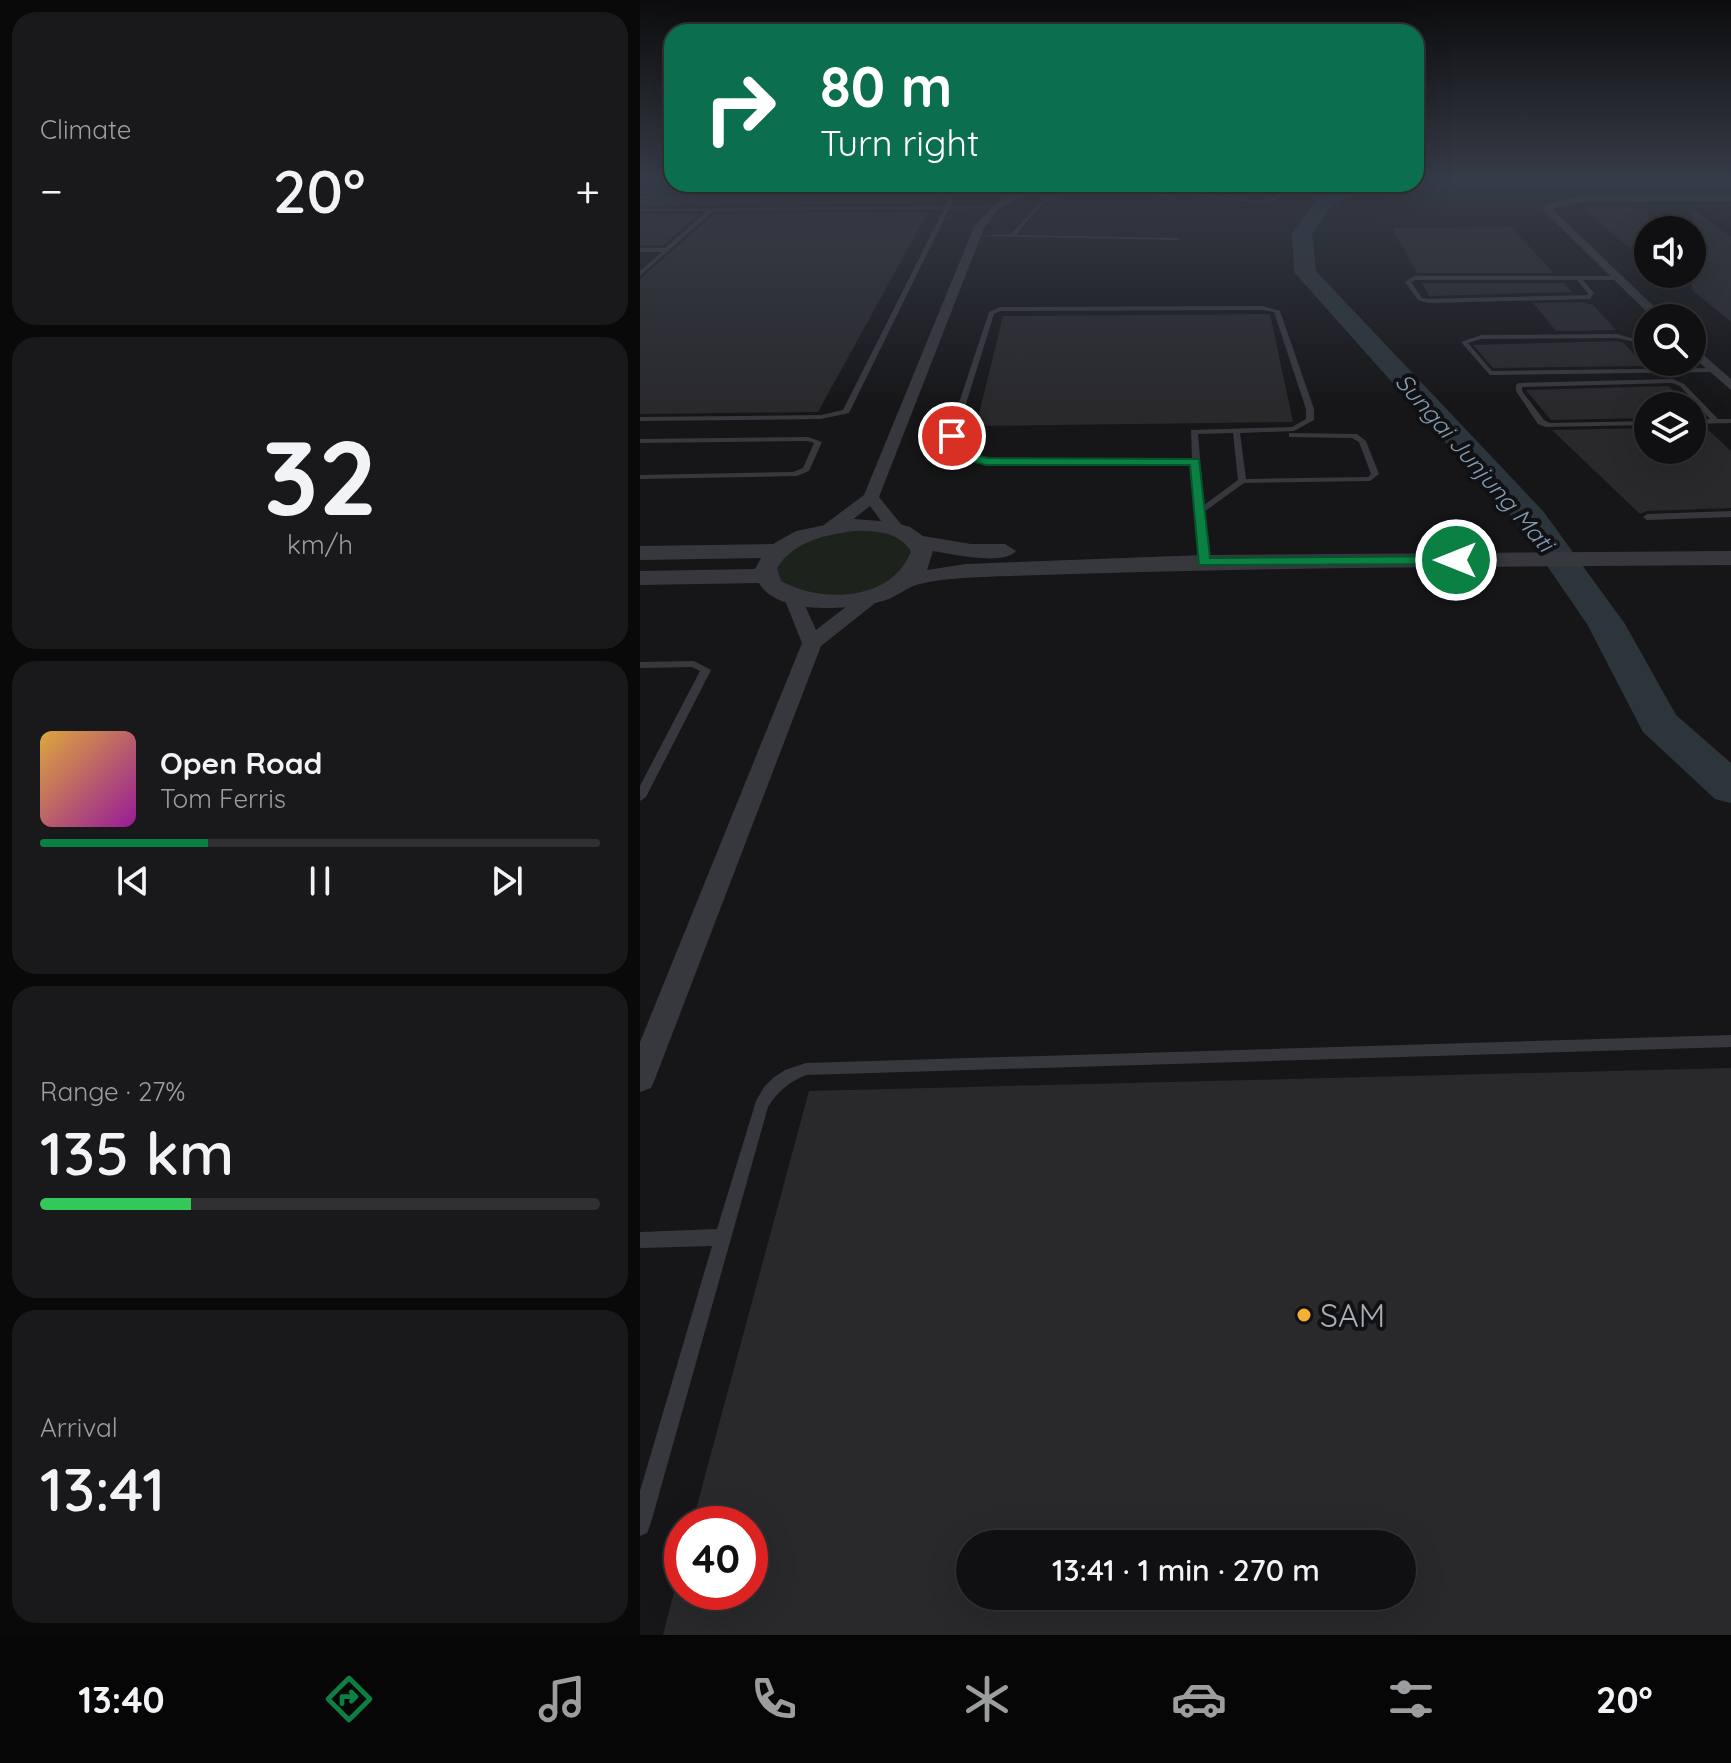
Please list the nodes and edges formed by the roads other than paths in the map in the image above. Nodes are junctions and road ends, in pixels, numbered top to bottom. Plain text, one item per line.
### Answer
1 (662, 254) edge
2 (924, 254) edge
3 (970, 254) edge
4 (1594, 254) edge
5 (640, 274) edge
6 (1579, 278) junction
7 (1619, 278) junction
8 (1646, 304) edge
9 (1634, 341) edge
10 (1706, 362) edge
11 (1706, 370) edge
12 (1714, 370) junction
13 (1634, 371) edge
14 (1731, 386) edge
15 (1689, 392) edge
16 (1706, 410) edge
17 (640, 419) edge
18 (1731, 421) edge
19 (1706, 422) edge
20 (1717, 422) junction
21 (1634, 423) edge
22 (1277, 432) junction
23 (1236, 433) junction
24 (640, 441) edge
25 (1195, 461) junction
26 (640, 477) edge
27 (1242, 481) junction
28 (871, 497) junction
29 (1199, 512) junction
30 (1731, 514) edge
31 (1647, 517) dead end
32 (831, 528) junction
33 (896, 529) junction
34 (1731, 539) edge
35 (918, 542) junction
36 (1634, 550) junction
37 (778, 551) junction
38 (640, 553) edge
39 (1202, 556) junction
40 (1731, 558) edge
41 (766, 576) junction
42 (640, 578) edge
43 (905, 580) junction
44 (872, 596) junction
45 (793, 598) junction
46 (812, 643) junction
47 (640, 665) edge
48 (645, 777) edge
49 (640, 797) edge
50 (1731, 1041) edge
51 (640, 1079) edge
52 (723, 1237) junction
53 (640, 1240) edge
54 (640, 1526) edge

1 - 5 lane
2 - 17 lane
3 - 28 street
4 - 7 street
6 - 6 lane
6 - 7 lane
7 - 8 street
9 - 13 lane
10 - 12 street
11 - 12 lane
12 - 14 street
15 - 21 lane
16 - 20 lane
18 - 20 lane
19 - 20 lane
22 - 23 lane
22 - 25 lane
22 - 27 lane
23 - 25 lane
23 - 27 lane
24 - 26 lane
25 - 29 lane
27 - 29 lane
28 - 32 street
28 - 33 street
29 - 39 lane
30 - 31 lane
32 - 33 street
32 - 37 street
33 - 35 street
34 - 36 street
35 - 39 street
35 - 43 street
36 - 39 street
36 - 39 street
36 - 40 street
37 - 38 street
37 - 41 street
39 - 43 street
41 - 42 street
41 - 45 street
43 - 44 street
44 - 45 street
44 - 46 street
45 - 46 street
46 - 51 street
47 - 48 lane
48 - 49 lane
50 - 52 lane
52 - 53 lane
52 - 54 lane

